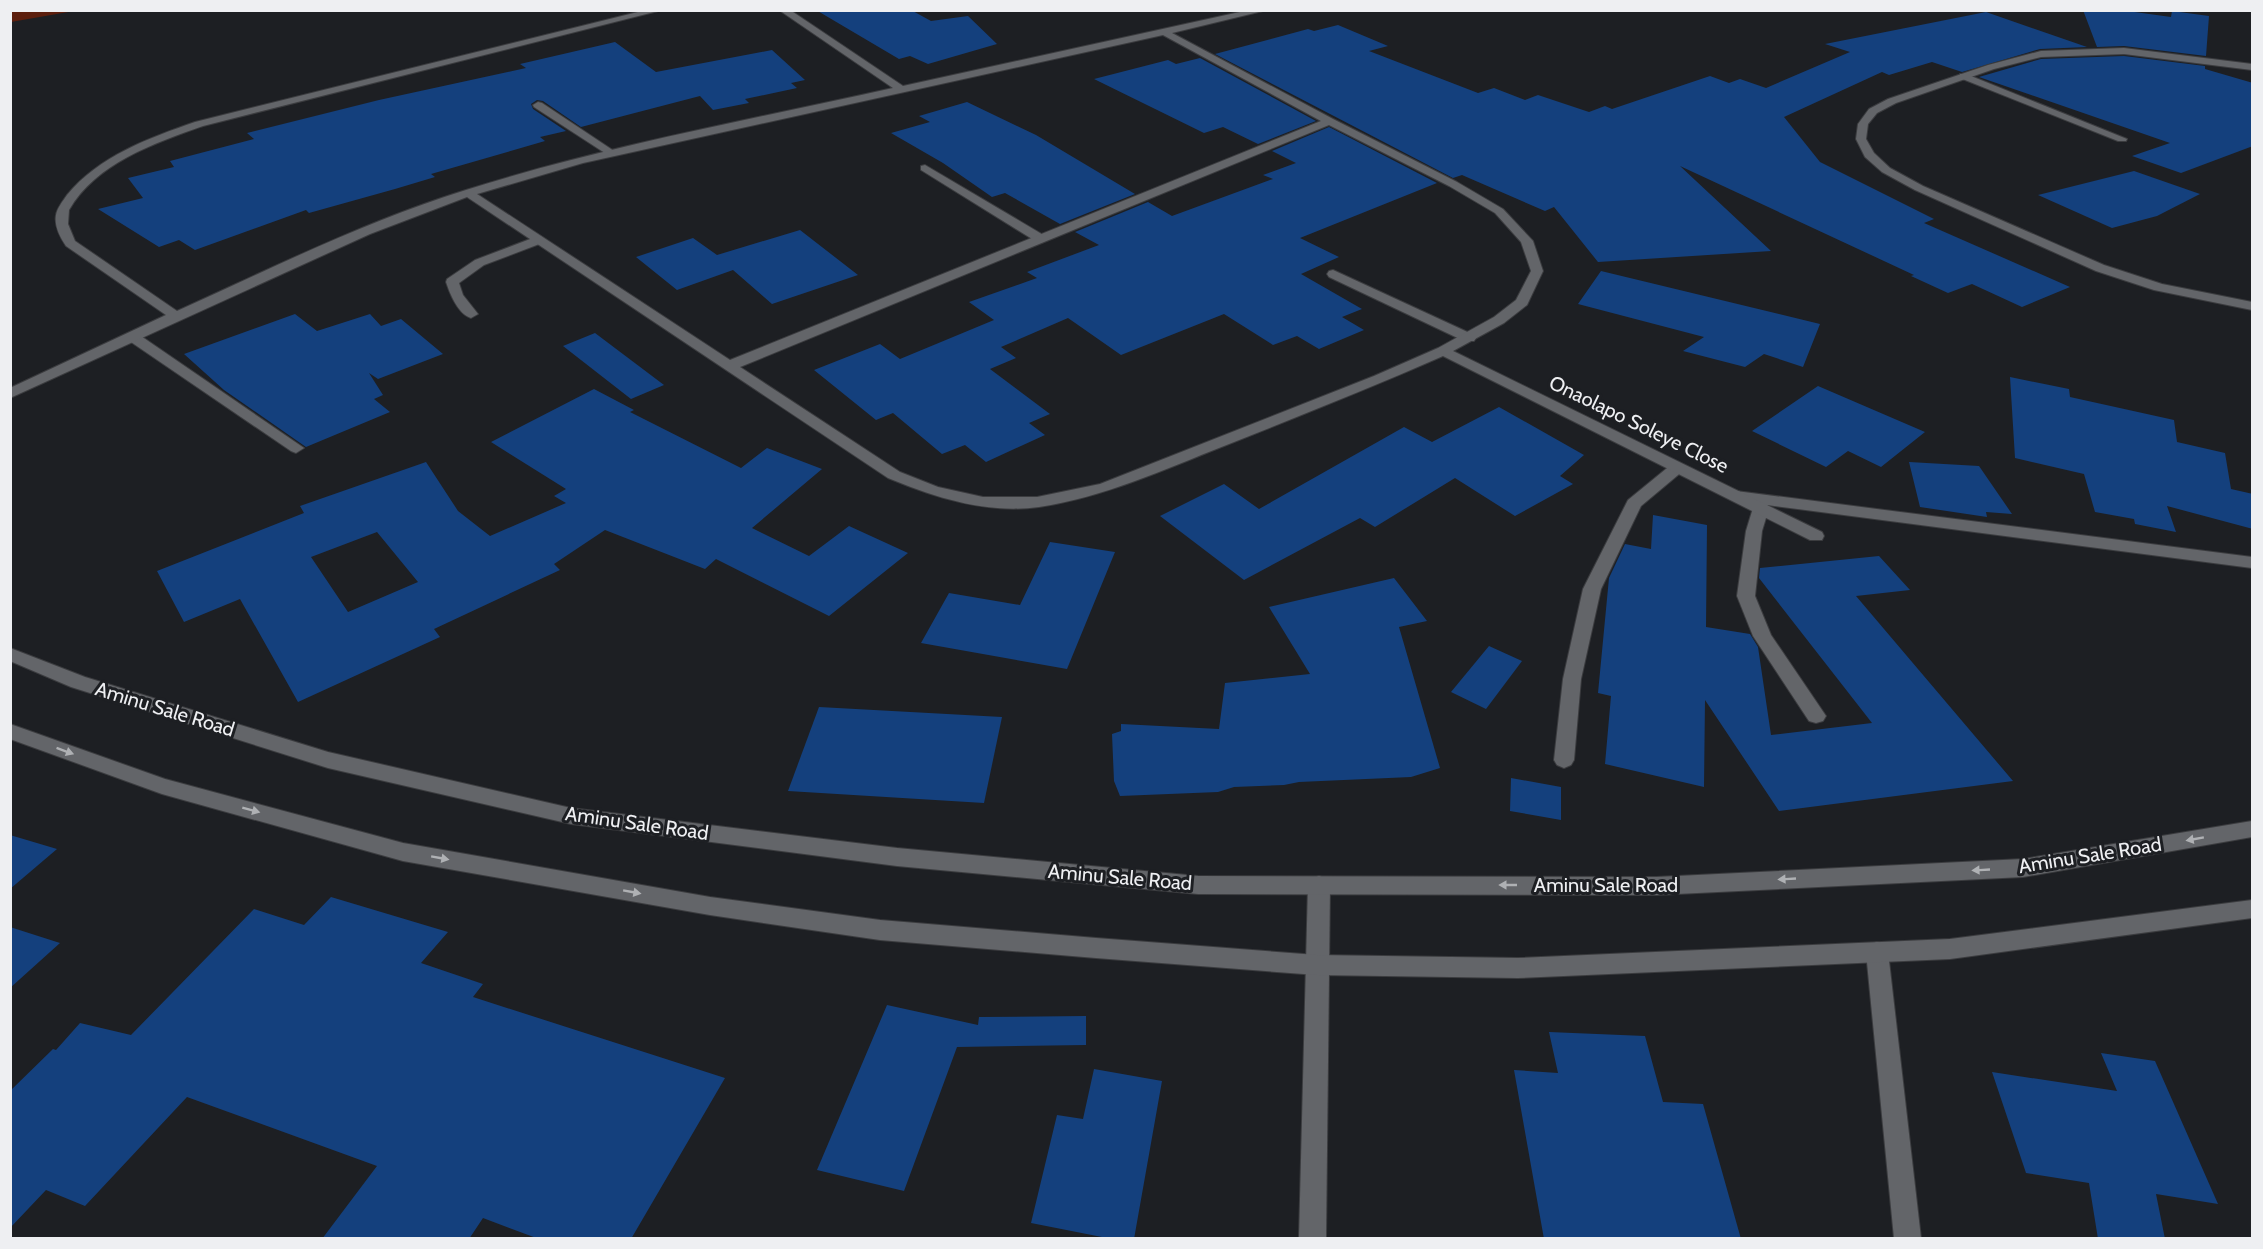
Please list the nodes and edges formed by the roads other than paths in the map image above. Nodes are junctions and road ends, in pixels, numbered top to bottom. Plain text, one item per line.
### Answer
1 (658, 10) edge
2 (783, 10) edge
3 (1263, 10) edge
4 (1166, 33) junction
5 (2253, 67) edge
6 (1963, 76) junction
7 (901, 88) junction
8 (538, 105) dead end
9 (1329, 121) junction
10 (2122, 139) dead end
11 (612, 153) junction
12 (925, 168) dead end
13 (468, 193) junction
14 (1041, 239) junction
15 (538, 240) junction
16 (1333, 274) dead end
17 (2253, 306) edge
18 (471, 314) dead end
19 (176, 316) junction
20 (133, 336) junction
21 (1468, 338) junction
22 (1443, 351) junction
23 (729, 366) junction
24 (10, 394) edge
25 (296, 448) dead end
26 (1678, 467) junction
27 (1736, 496) junction
28 (1761, 508) junction
29 (1816, 536) dead end
30 (2253, 563) edge
31 (10, 654) edge
32 (1816, 716) dead end
33 (10, 730) edge
34 (1564, 760) dead end
35 (2253, 829) edge
36 (1319, 885) junction
37 (2253, 909) edge
38 (1877, 952) junction
39 (1317, 965) junction
40 (1312, 1239) edge
41 (1908, 1239) edge

1 - 19 street
2 - 7 street
3 - 4 street
4 - 7 street
4 - 9 street
5 - 6 street
6 - 10 street
6 - 17 street
7 - 11 street
8 - 11 street
9 - 14 street
9 - 21 street
11 - 13 street
12 - 14 street
13 - 15 street
13 - 19 street
14 - 23 street
15 - 18 street
15 - 23 street
16 - 21 street
19 - 20 street
20 - 24 street
20 - 25 street
21 - 22 street
22 - 23 street
22 - 26 street, Onaolapo Soleye Close
26 - 27 street, Onaolapo Soleye Close
26 - 34 street
27 - 28 street, Onaolapo Soleye Close
27 - 30 street
28 - 29 street, Onaolapo Soleye Close
28 - 32 street
31 - 36 street, Aminu Sale Road
33 -> 39 street
35 -> 36 street, Aminu Sale Road
36 - 39 street
37 - 38 street
38 - 39 street
38 - 41 street
39 - 40 street

